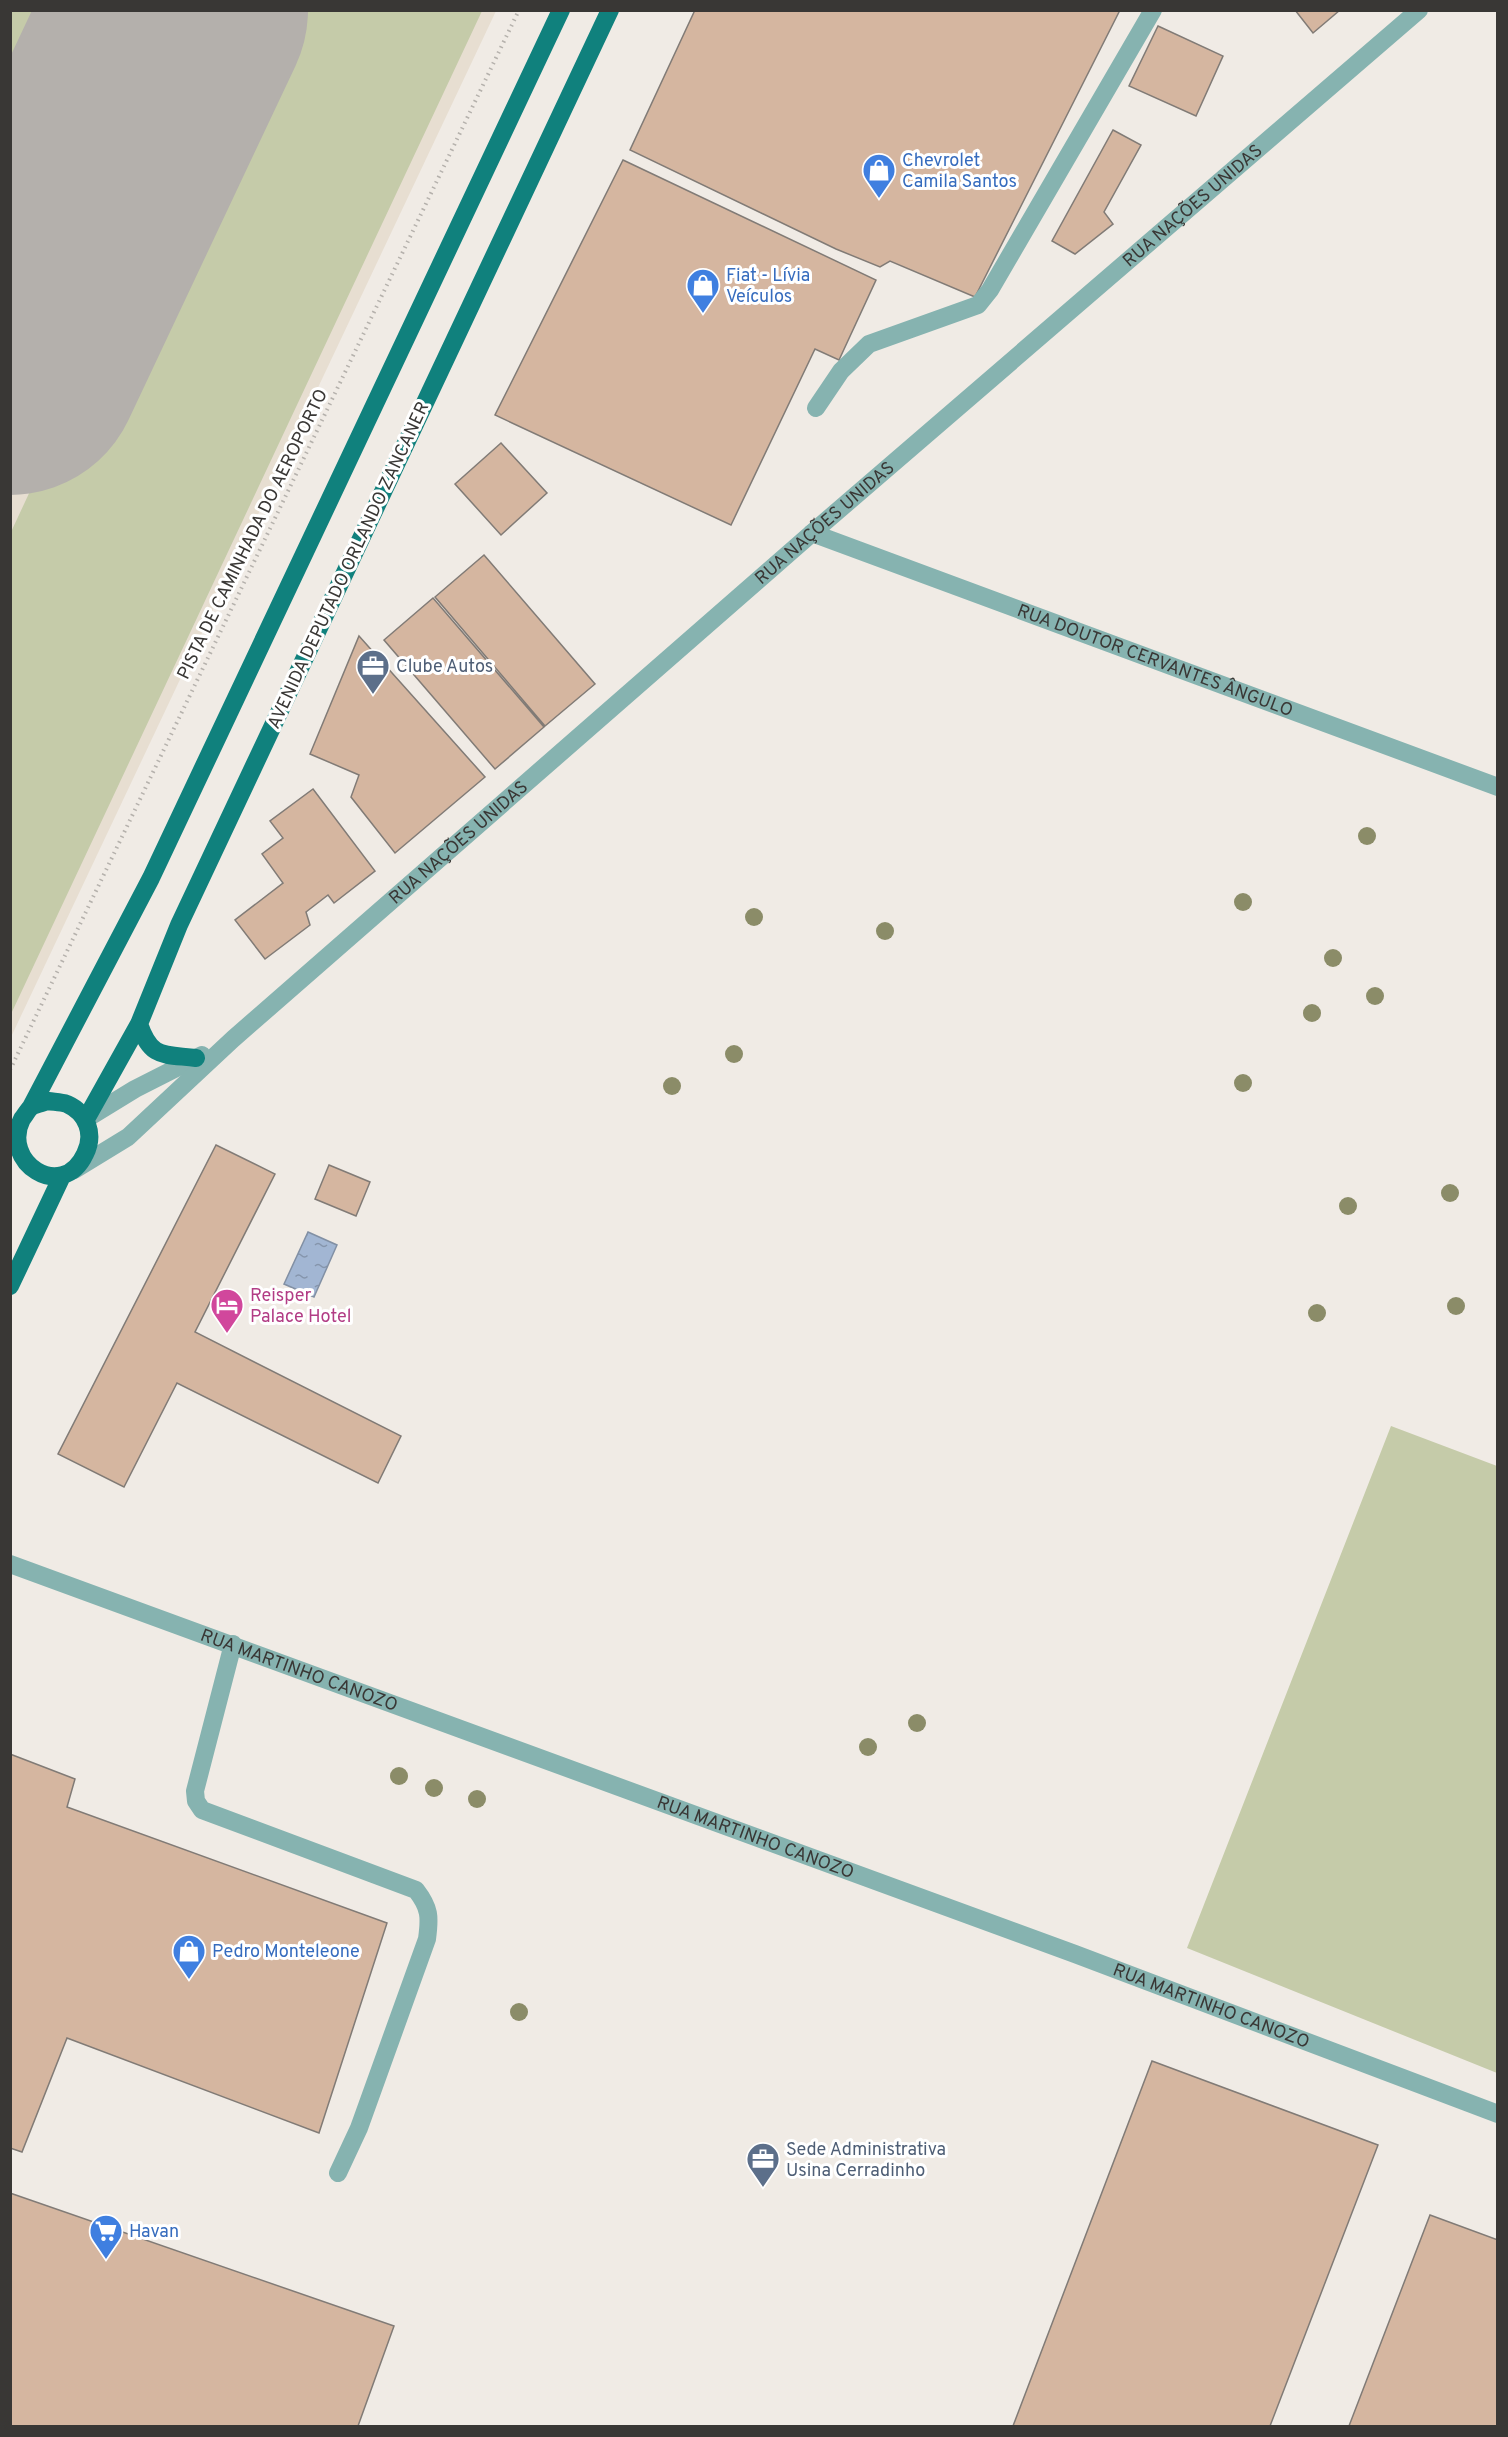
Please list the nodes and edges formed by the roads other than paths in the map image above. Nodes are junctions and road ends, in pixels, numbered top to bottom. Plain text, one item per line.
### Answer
1 (561, 10) edge
2 (610, 10) edge
3 (1153, 10) edge
4 (1419, 10) edge
5 (816, 408) dead end
6 (812, 533) junction
7 (1497, 787) edge
8 (139, 1024) junction
9 (233, 1039) junction
10 (196, 1058) junction
11 (31, 1107) junction
12 (86, 1119) junction
13 (14, 1162) edge
14 (68, 1173) junction
15 (10, 1286) edge
16 (10, 1564) edge
17 (233, 1644) junction
18 (1497, 2114) edge
19 (338, 2173) dead end

1 - 11 main road
2 - 8 main road, AVENIDA DEPUTADO ORLANDO ZANCANER
3 - 5 street
4 - 6 street, RUA NAÇÕES UNIDAS
6 - 7 street, RUA DOUTOR CERVANTES ÂNGULO
6 - 9 street, RUA NAÇÕES UNIDAS
8 - 10 main road
8 - 12 main road, AVENIDA DEPUTADO ORLANDO ZANCANER
9 - 10 street, RUA NAÇÕES UNIDAS
9 - 14 street, RUA NAÇÕES UNIDAS
10 - 12 street, RUA NAÇÕES UNIDAS
11 - 12 main road
11 - 13 main road
12 - 14 main road
13 - 14 main road
14 - 15 main road
16 - 17 street, RUA MARTINHO CANOZO
17 - 18 street, RUA MARTINHO CANOZO
17 - 19 street

